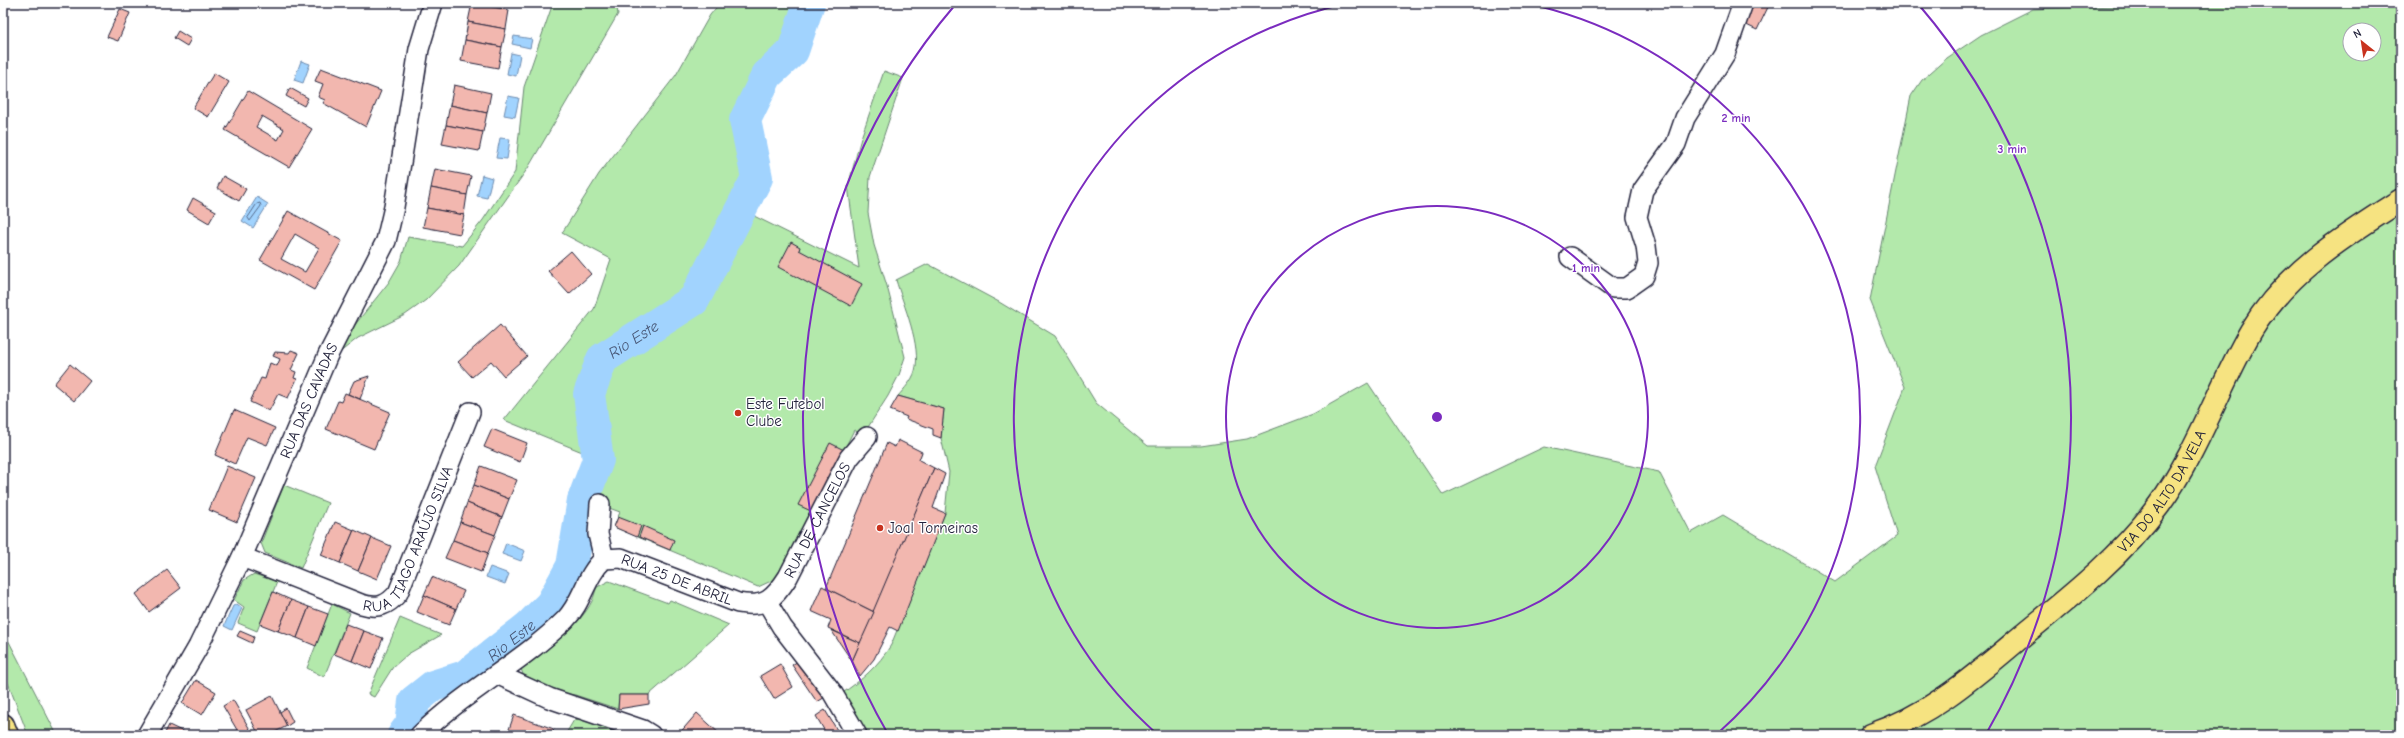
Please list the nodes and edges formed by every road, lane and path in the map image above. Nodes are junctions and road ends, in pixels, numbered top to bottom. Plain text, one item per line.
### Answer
1 (433, 3) edge
2 (1743, 3) edge
3 (2401, 200) edge
4 (1570, 257) dead end
5 (470, 412) dead end
6 (866, 438) dead end
7 (600, 504) dead end
8 (242, 557) junction
9 (604, 559) junction
10 (767, 602) junction
11 (499, 675) junction
12 (3, 725) edge
13 (7, 735) edge
14 (147, 735) edge
15 (420, 735) edge
16 (651, 735) edge
17 (858, 735) edge
18 (1871, 735) edge

1 - 8 street, RUA DAS CAVADAS
2 - 4 street
3 - 18 main road, VIA DO ALTO DA VELA
5 - 8 street, RUA TIAGO ARAÚJO SILVA
6 - 10 street, RUA DE CANCELOS
7 - 9 street
8 - 14 street, RUA DAS CAVADAS
9 - 10 street, RUA 25 DE ABRIL
9 - 11 street, RUA 25 DE ABRIL
10 - 17 street
11 - 15 street, RUA 25 DE ABRIL
11 - 16 street
12 - 13 main road

